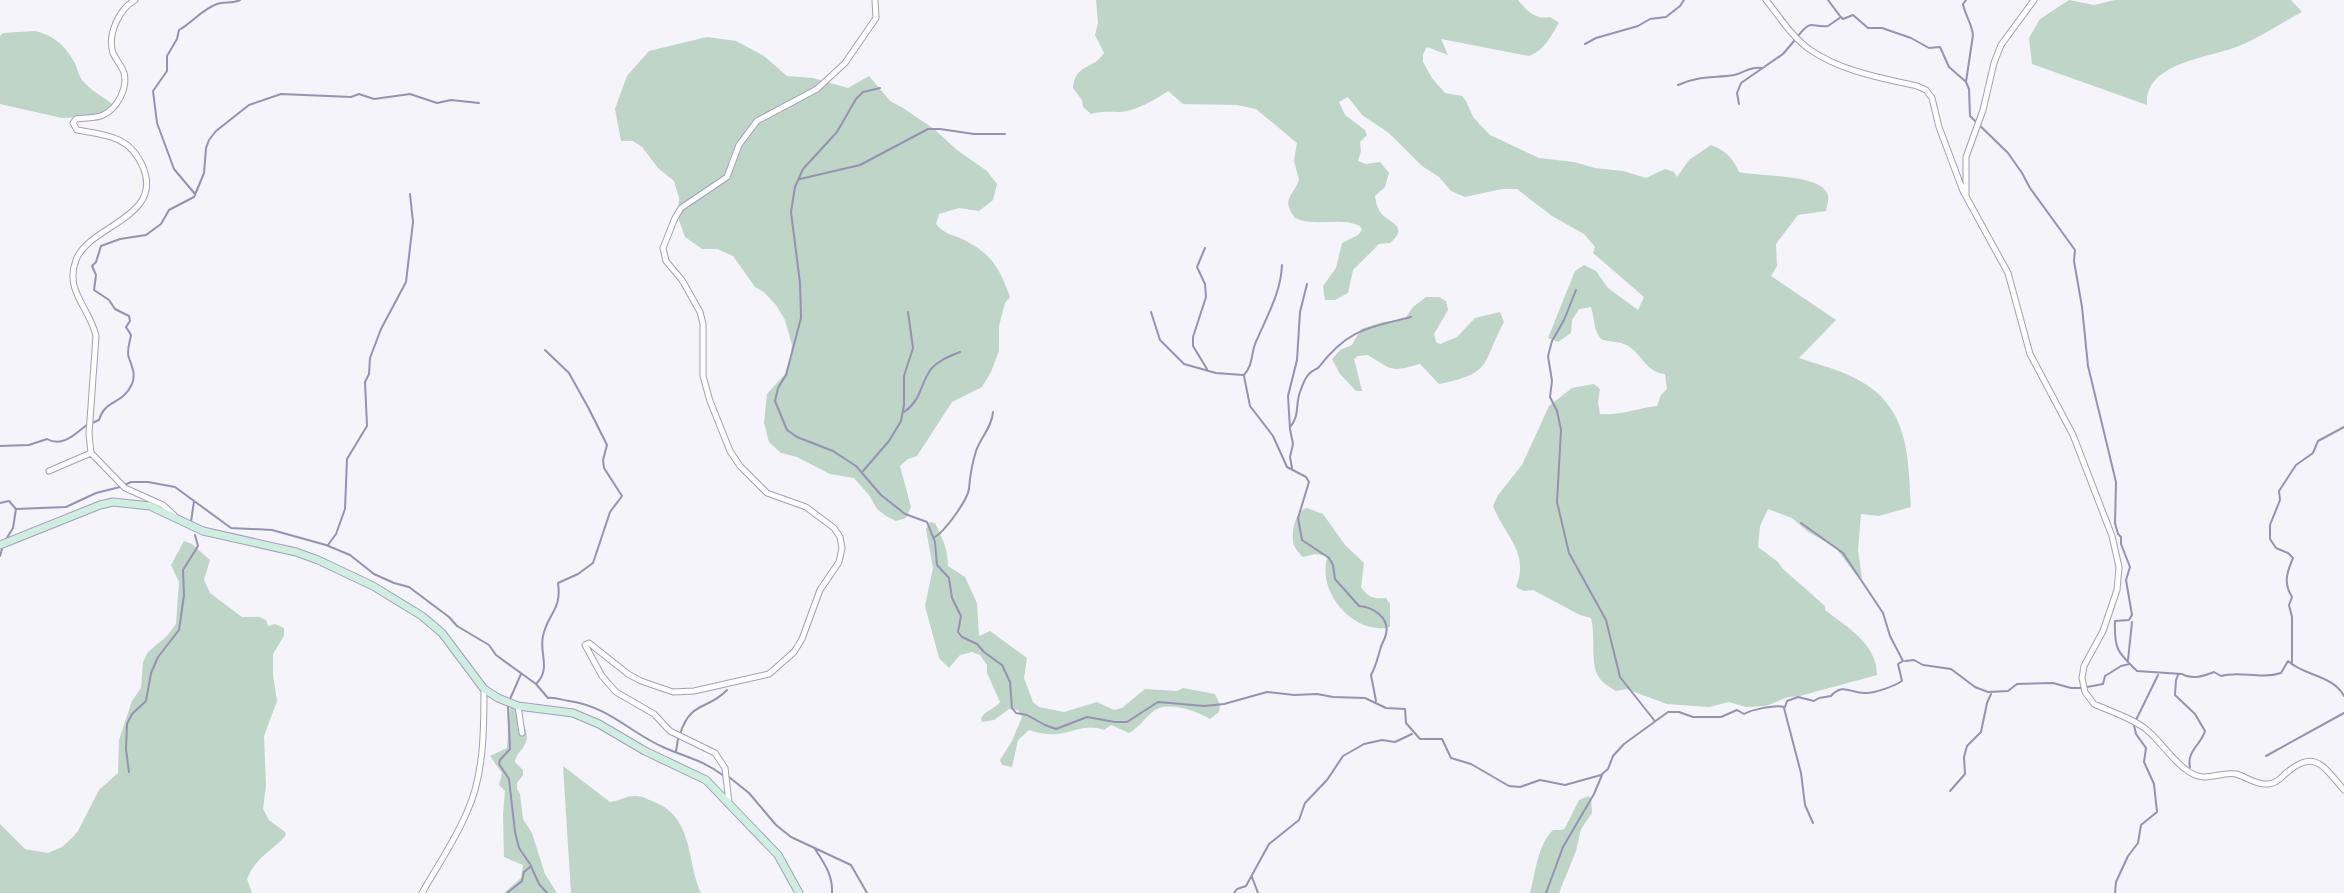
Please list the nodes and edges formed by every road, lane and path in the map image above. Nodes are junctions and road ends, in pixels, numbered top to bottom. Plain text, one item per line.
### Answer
1 (135, 0) edge
2 (875, 0) edge
3 (1766, 0) edge
4 (2034, 0) edge
5 (1966, 198) junction
6 (91, 453) junction
7 (49, 471) dead end
8 (176, 519) junction
9 (0, 545) edge
10 (484, 689) junction
11 (518, 706) junction
12 (522, 733) dead end
13 (2344, 790) edge
14 (729, 803) junction
15 (422, 893) edge
16 (799, 893) edge

1 - 6 street
2 - 14 street
3 - 5 street
4 - 5 street
5 - 13 street
6 - 7 street
6 - 8 street
8 - 9 street
8 - 10 street
10 - 11 street
10 - 15 street
11 - 12 street
11 - 14 street
14 - 16 street

